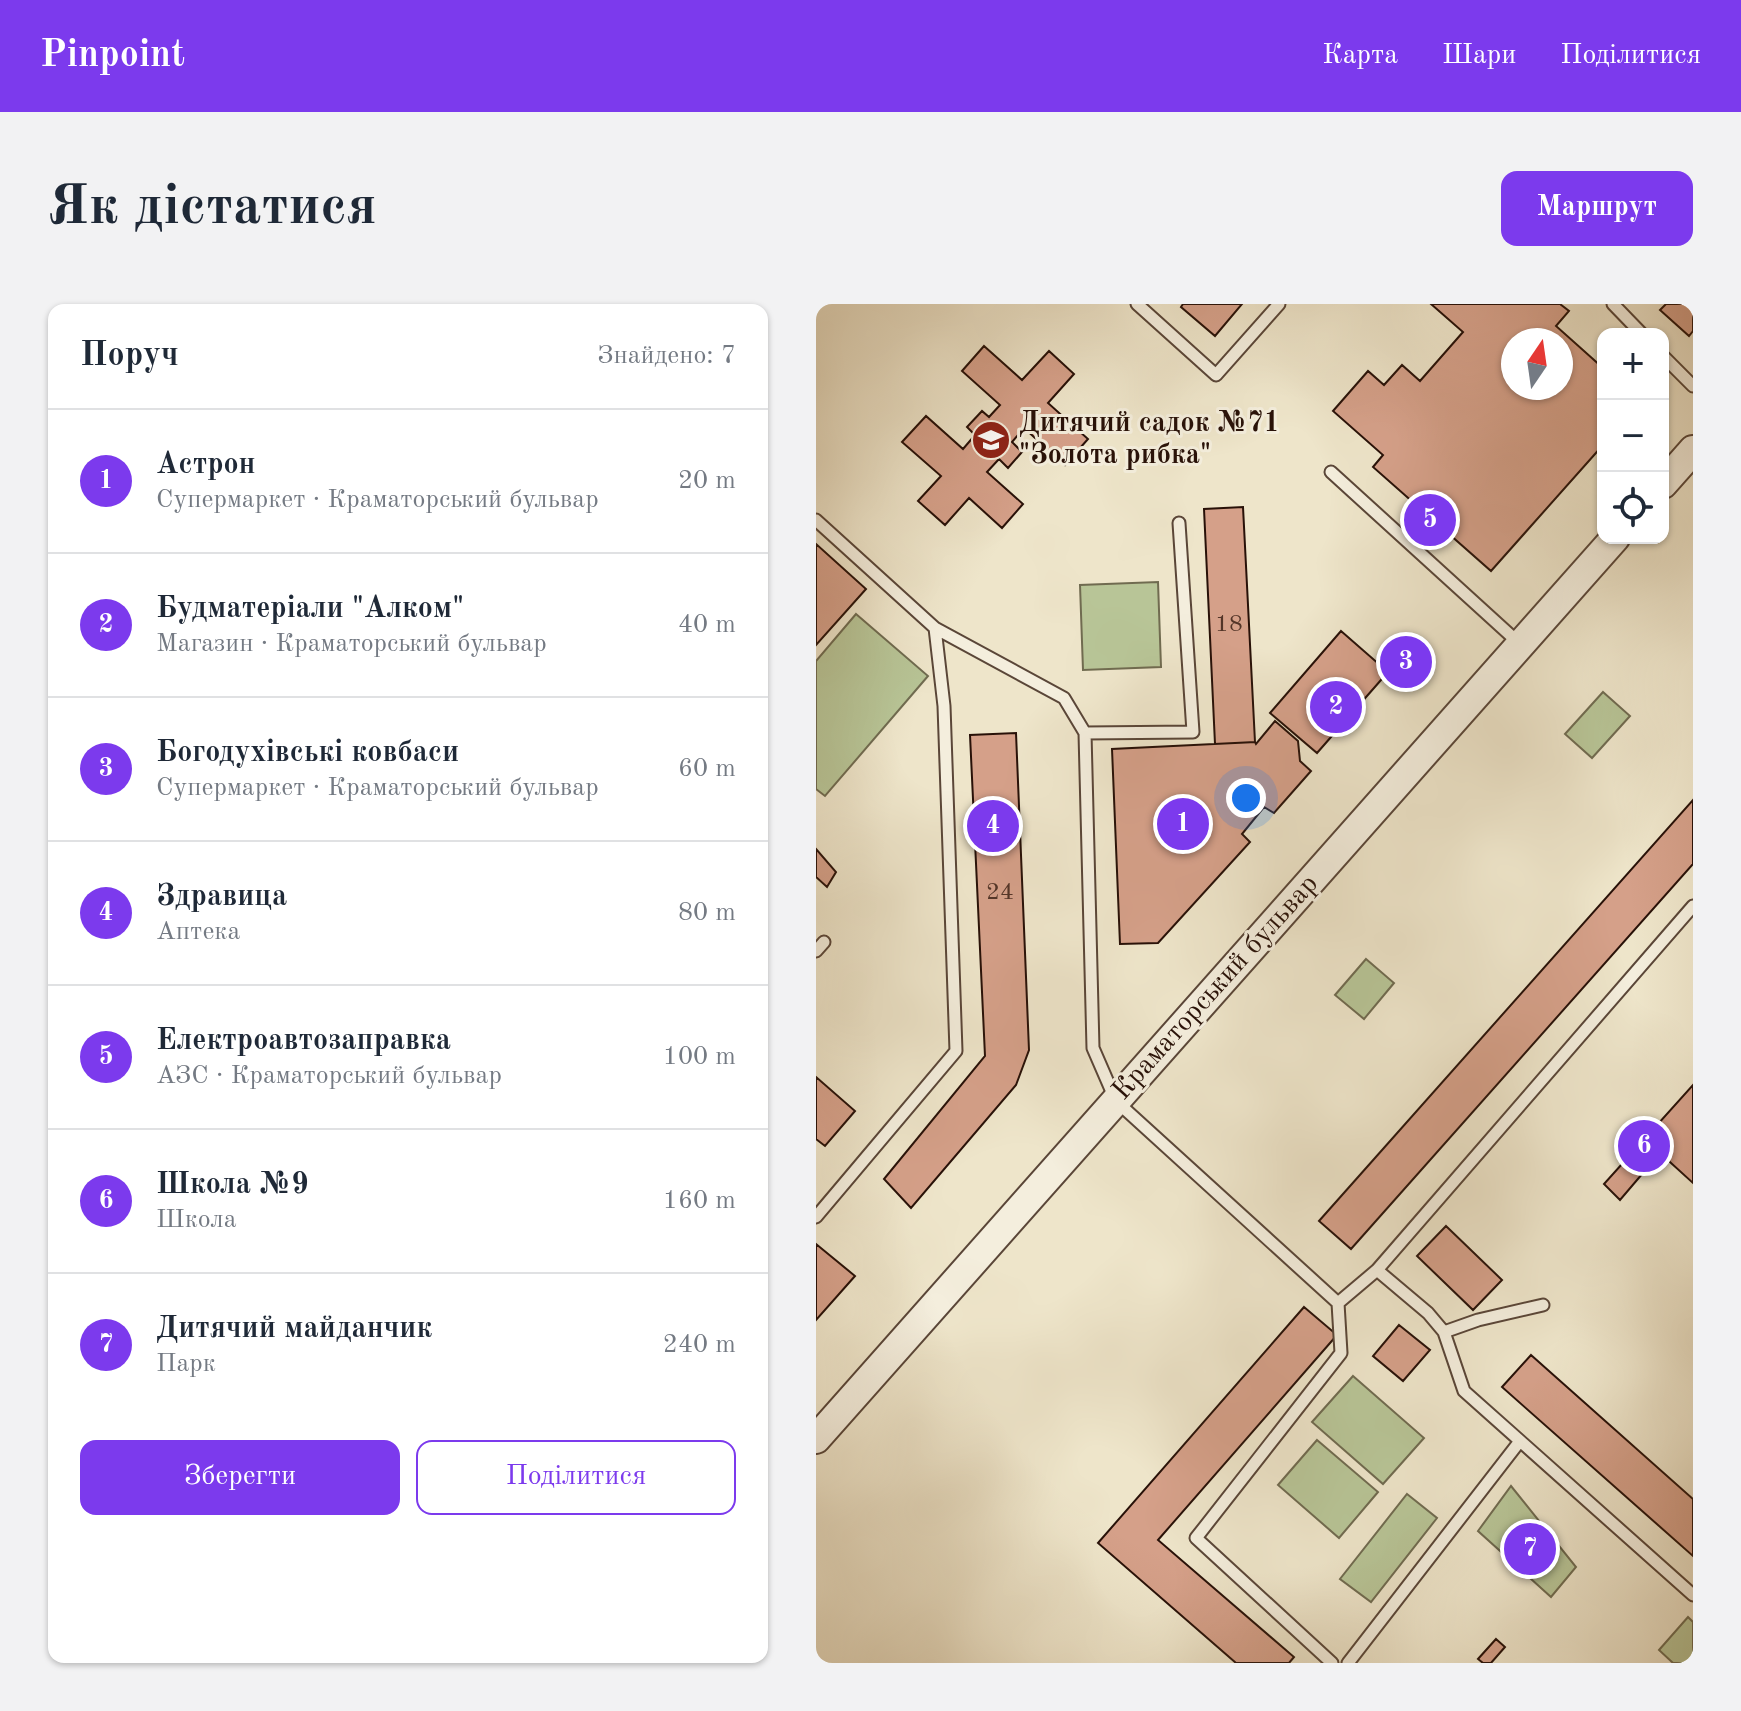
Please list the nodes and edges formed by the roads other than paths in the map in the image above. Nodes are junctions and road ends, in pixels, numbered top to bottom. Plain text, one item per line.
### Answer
1 (1137, 304) edge
2 (1279, 304) edge
3 (1613, 304) edge
4 (1636, 328) edge
5 (1669, 362) edge
6 (1693, 386) edge
7 (1693, 450) edge
8 (1331, 472) dead end
9 (1669, 477) edge
10 (816, 520) edge
11 (1179, 523) dead end
12 (1610, 544) edge
13 (935, 628) junction
14 (1521, 644) junction
15 (1085, 733) junction
16 (1693, 906) edge
17 (1116, 1101) junction
18 (816, 1217) edge
19 (1377, 1270) junction
20 (1338, 1303) junction
21 (1543, 1305) dead end
22 (1444, 1332) junction
23 (816, 1439) edge
24 (1520, 1441) junction
25 (1693, 1595) edge
26 (1332, 1663) edge
27 (1348, 1663) edge

1 - 2 lane
3 - 4 lane
5 - 6 lane
7 - 9 street
8 - 14 lane
10 - 13 lane
11 - 15 lane
12 - 14 street, Краматорський бульвар
13 - 15 lane
13 - 18 lane
14 - 17 street, Краматорський бульвар
15 - 17 lane
16 - 19 lane
17 - 20 lane
17 - 23 street, Краматорський бульвар
19 - 20 lane
19 - 22 lane
20 - 26 lane
21 - 22 lane
22 - 24 lane
24 - 25 lane
24 - 27 lane

